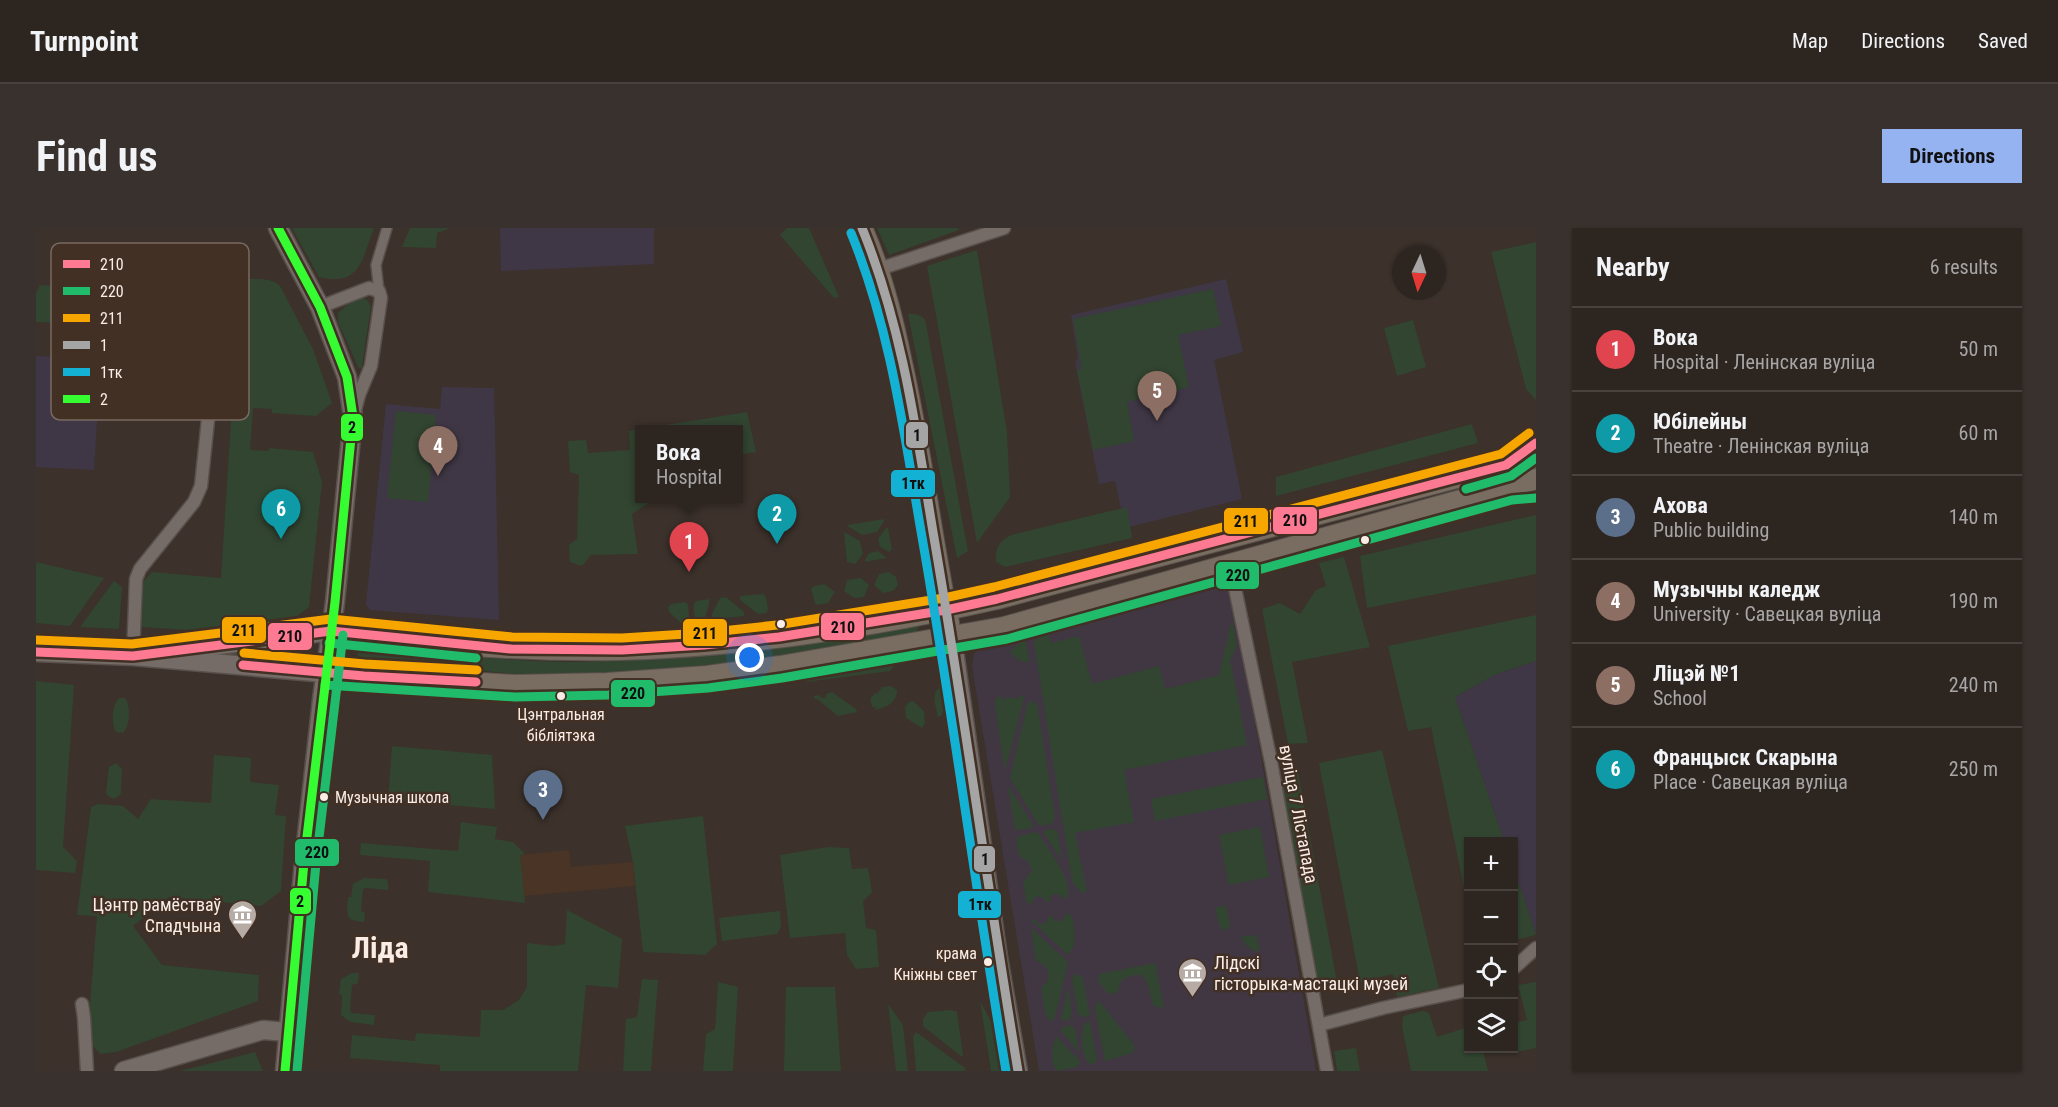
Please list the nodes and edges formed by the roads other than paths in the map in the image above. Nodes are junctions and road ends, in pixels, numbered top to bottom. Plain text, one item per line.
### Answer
1 (278, 228) edge
2 (387, 228) edge
3 (862, 228) edge
4 (1004, 228) edge
5 (879, 269) junction
6 (379, 291) junction
7 (320, 307) junction
8 (353, 417) junction
9 (208, 420) edge
10 (1536, 443) edge
11 (1536, 457) edge
12 (1506, 465) junction
13 (1536, 480) edge
14 (1536, 486) edge
15 (1510, 488) junction
16 (1230, 564) junction
17 (946, 610) junction
18 (331, 631) junction
19 (952, 637) junction
20 (36, 652) edge
21 (133, 656) junction
22 (326, 673) junction
23 (1536, 948) edge
24 (1518, 964) edge
25 (1464, 991) edge
26 (82, 1004) dead end
27 (1319, 1025) junction
28 (288, 1032) junction
29 (87, 1071) edge
30 (124, 1071) edge
31 (285, 1071) edge
32 (1018, 1071) edge
33 (1327, 1071) edge

1 - 7 main road
2 - 6 street
3 - 5 main road
4 - 5 street
5 - 17 main road
6 - 7 street
6 - 8 street
7 - 8 main road
8 - 18 main road
9 - 21 street
10 - 12 main road
11 - 12 main road
12 - 17 main road
13 - 15 main road
14 - 15 main road
15 - 16 main road
16 - 19 main road
16 - 27 street, вуліца 7 Лістапада
17 - 18 main road
17 - 19 main road
18 - 21 main road
18 - 22 main road
19 - 22 main road
19 - 32 main road
20 - 21 main road
21 - 22 main road
22 - 28 main road
23 - 24 street
25 - 27 street
26 - 29 street
27 - 33 street, вуліца 7 Лістапада
28 - 30 main road
28 - 31 main road

